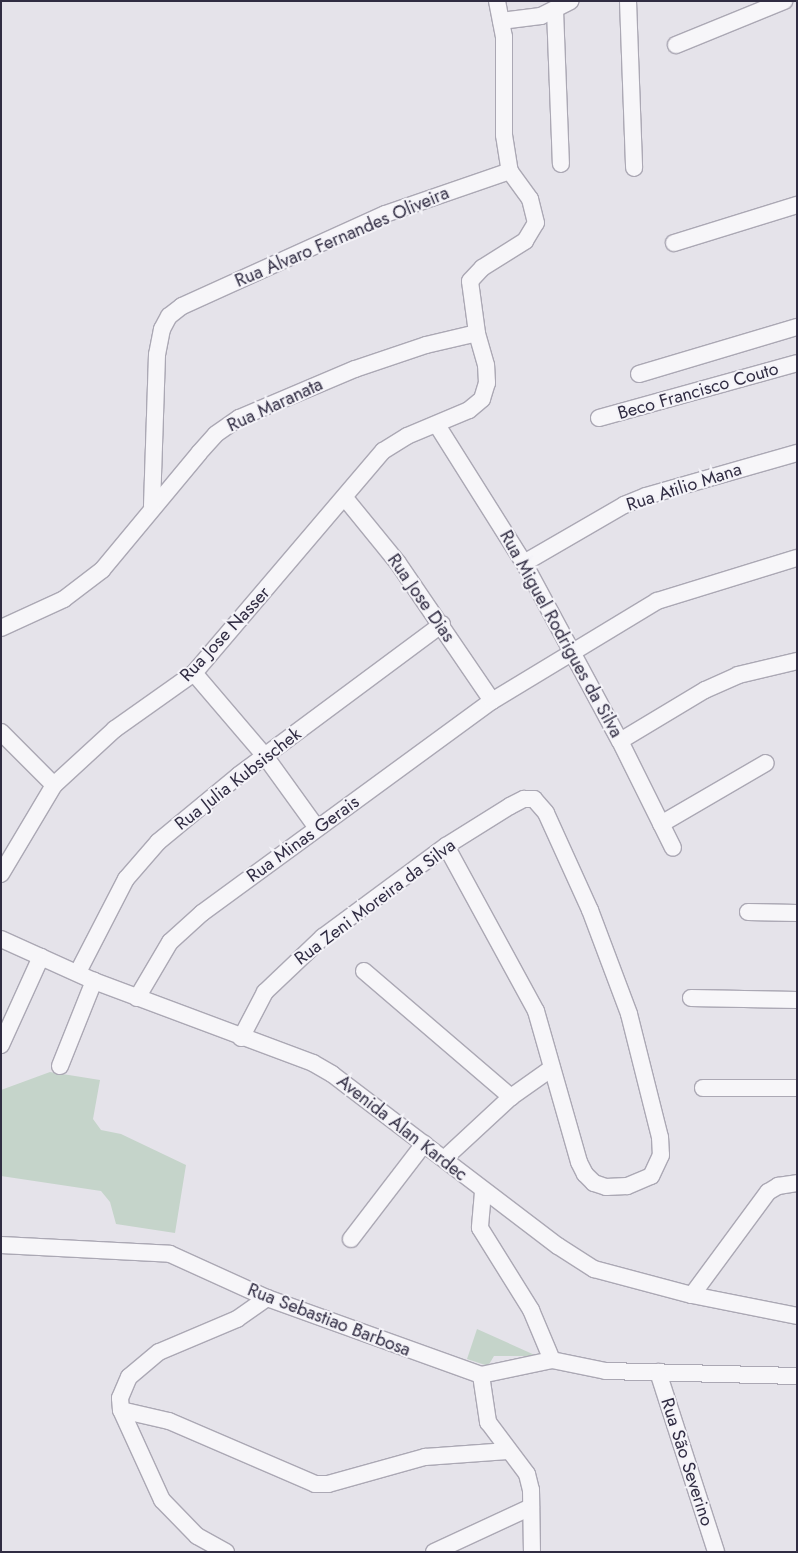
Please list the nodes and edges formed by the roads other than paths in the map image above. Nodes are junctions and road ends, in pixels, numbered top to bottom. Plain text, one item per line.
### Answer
1 (497, 1) edge
2 (570, 1) edge
3 (628, 1) edge
4 (784, 1) edge
5 (555, 10) junction
6 (501, 21) junction
7 (676, 45) dead end
8 (561, 164) dead end
9 (634, 168) dead end
10 (510, 171) junction
11 (797, 205) edge
12 (674, 243) dead end
13 (797, 326) edge
14 (477, 333) junction
15 (797, 363) edge
16 (639, 374) dead end
17 (599, 418) dead end
18 (437, 425) junction
19 (797, 453) edge
20 (344, 498) junction
21 (152, 506) junction
22 (797, 558) edge
23 (524, 563) junction
24 (442, 624) junction
25 (1, 628) edge
26 (571, 652) junction
27 (797, 661) edge
28 (194, 673) junction
29 (492, 702) junction
30 (1, 732) edge
31 (620, 741) junction
32 (265, 756) junction
33 (766, 763) dead end
34 (54, 785) junction
35 (661, 824) junction
36 (317, 828) junction
37 (446, 846) junction
38 (673, 848) dead end
39 (1, 874) edge
40 (748, 912) dead end
41 (797, 913) edge
42 (1, 939) edge
43 (41, 957) junction
44 (364, 971) dead end
45 (78, 972) junction
46 (94, 981) junction
47 (137, 998) junction
48 (692, 998) dead end
49 (797, 1000) edge
50 (241, 1038) junction
51 (1, 1045) edge
52 (60, 1066) dead end
53 (552, 1068) junction
54 (703, 1088) dead end
55 (797, 1088) edge
56 (511, 1097) junction
57 (424, 1144) junction
58 (444, 1159) junction
59 (797, 1183) edge
60 (483, 1192) junction
61 (350, 1239) dead end
62 (1, 1245) edge
63 (692, 1295) junction
64 (267, 1298) junction
65 (797, 1316) edge
66 (552, 1360) junction
67 (658, 1372) junction
68 (482, 1375) junction
69 (797, 1376) edge
70 (120, 1404) junction
71 (508, 1451) junction
72 (531, 1507) junction
73 (226, 1552) edge
74 (434, 1552) edge
75 (532, 1552) edge
76 (716, 1552) edge

1 - 6 street
2 - 5 street
3 - 9 street
4 - 7 street
5 - 6 street
5 - 8 street
6 - 10 street
10 - 14 street
10 - 21 street, Rua Alvaro Fernandes Oliveira
11 - 12 street
13 - 16 street
14 - 18 street
14 - 21 street, Rua Maranata
15 - 17 street, Beco Francisco Couto
18 - 20 street, Rua Jose Nasser
18 - 23 street, Rua Miguel Rodrigues da Silva
19 - 23 street, Rua Atilio Mana
20 - 24 street, Rua Jose Dias
20 - 28 street, Rua Jose Nasser
21 - 25 street, Rua Maranata
22 - 26 street, Rua Minas Gerais
23 - 26 street, Rua Miguel Rodrigues da Silva
24 - 29 street, Rua Jose Dias
24 - 32 street, Rua Julia Kubsischek
26 - 29 street, Rua Minas Gerais
26 - 31 street, Rua Miguel Rodrigues da Silva
27 - 31 street
28 - 32 street
28 - 34 street, Rua Jose Nasser
29 - 36 street, Rua Minas Gerais
30 - 34 street
31 - 35 street, Rua Miguel Rodrigues da Silva
32 - 36 street
32 - 45 street, Rua Julia Kubsischek
33 - 35 street
34 - 39 street, Rua Jose Nasser
35 - 38 street, Rua Miguel Rodrigues da Silva
36 - 47 street, Rua Minas Gerais
37 - 50 street, Rua Zeni Moreira da Silva
37 - 53 street
37 - 53 street, Rua Zeni Moreira da Silva
40 - 41 street
42 - 43 street, Avenida Alan Kardec
43 - 45 street, Avenida Alan Kardec
43 - 51 street
44 - 56 street
45 - 46 street, Avenida Alan Kardec
46 - 47 street, Avenida Alan Kardec
46 - 52 street
47 - 50 street, Avenida Alan Kardec
48 - 49 street
50 - 57 street, Avenida Alan Kardec
53 - 56 street
54 - 55 street
56 - 58 street
57 - 58 street, Avenida Alan Kardec
57 - 61 street
58 - 60 street, Avenida Alan Kardec
59 - 63 street
60 - 63 street, Avenida Alan Kardec
60 - 66 street
62 - 64 street, Rua Sebastiao Barbosa
63 - 65 street, Avenida Alan Kardec
64 - 68 street, Rua Sebastiao Barbosa
64 - 70 street
66 - 67 street
66 - 68 street
67 - 69 street
67 - 76 street, Rua São Severino
68 - 71 street
70 - 71 street
70 - 73 street
71 - 72 street
72 - 74 street
72 - 75 street

